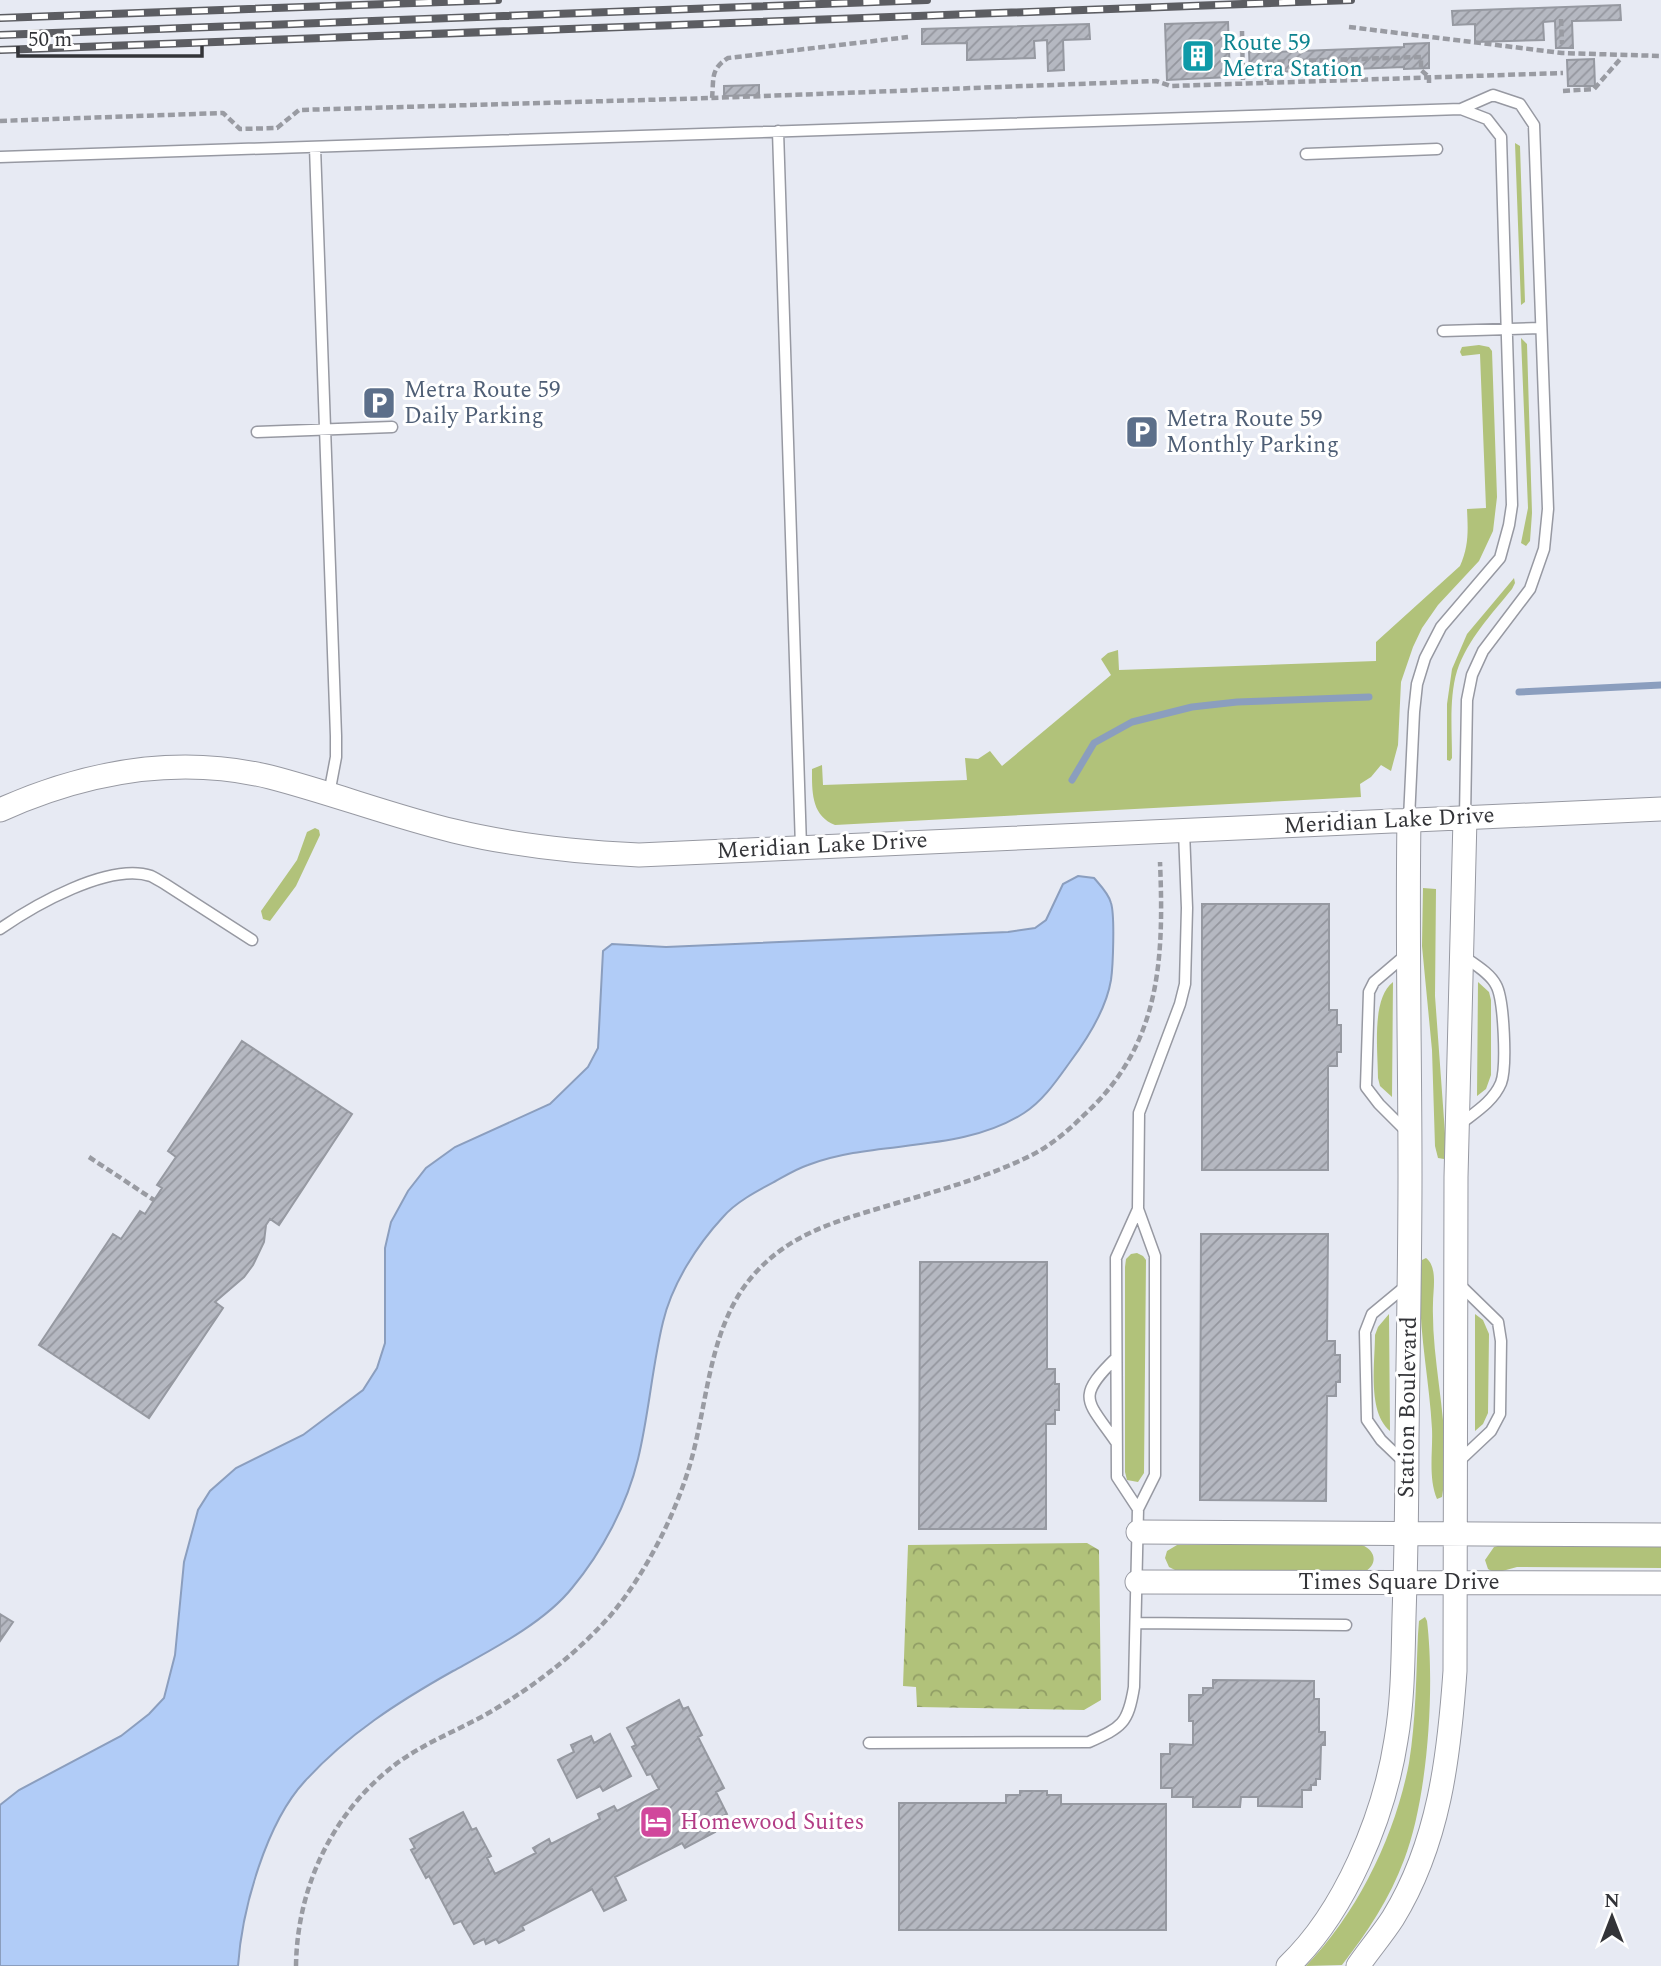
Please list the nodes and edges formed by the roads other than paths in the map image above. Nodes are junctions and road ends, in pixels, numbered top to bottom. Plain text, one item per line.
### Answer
1 (1461, 109) junction
2 (778, 131) junction
3 (315, 146) junction
4 (1437, 149) dead end
5 (1306, 154) dead end
6 (0, 157) edge
7 (1541, 328) junction
8 (1506, 330) junction
9 (1443, 331) dead end
10 (392, 427) dead end
11 (324, 429) junction
12 (257, 432) dead end
13 (329, 794) junction
14 (1661, 809) edge
15 (0, 810) edge
16 (1465, 818) junction
17 (1409, 819) junction
18 (1184, 831) junction
19 (801, 847) junction
20 (0, 929) edge
21 (252, 940) dead end
22 (1408, 953) junction
23 (1462, 955) junction
24 (1457, 1127) junction
25 (1409, 1134) junction
26 (1138, 1209) junction
27 (1457, 1282) junction
28 (1409, 1284) junction
29 (1116, 1358) junction
30 (1116, 1443) junction
31 (1457, 1463) junction
32 (1407, 1465) junction
33 (1138, 1521) junction
34 (1406, 1532) junction
35 (1457, 1532) junction
36 (1661, 1535) edge
37 (1137, 1582) junction
38 (1405, 1582) junction
39 (1456, 1582) junction
40 (1661, 1583) edge
41 (1136, 1623) junction
42 (1346, 1625) dead end
43 (869, 1743) dead end
44 (1288, 1966) edge
45 (1358, 1966) edge

1 - 2 lane
1 - 7 lane
1 - 8 lane
2 - 3 lane
2 - 19 lane
3 - 6 lane
3 - 11 lane
4 - 5 lane
7 - 8 lane
7 - 16 lane
8 - 9 lane
8 - 17 lane
10 - 11 lane
11 - 12 lane
11 - 13 lane
13 - 15 street, Meridian Lake Drive
13 - 19 street, Meridian Lake Drive
14 - 16 street, Meridian Lake Drive
16 - 17 street, Meridian Lake Drive
16 - 23 street, Station Boulevard
17 - 18 street, Meridian Lake Drive
17 - 22 street, Station Boulevard
18 - 19 street, Meridian Lake Drive
18 - 26 lane
20 - 21 lane
22 - 25 street, Station Boulevard
22 - 25 lane
23 - 24 street, Station Boulevard
23 - 24 lane
24 - 27 street, Station Boulevard
25 - 28 street, Station Boulevard
26 - 29 lane
26 - 33 lane
27 - 31 street, Station Boulevard
27 - 31 lane
28 - 32 street, Station Boulevard
28 - 32 lane
29 - 30 lane
29 - 30 lane
30 - 33 lane
31 - 35 street, Station Boulevard
32 - 34 street, Station Boulevard
33 - 34 street
33 - 37 lane
34 - 35 street
34 - 38 street, Station Boulevard
35 - 36 street
35 - 39 street, Station Boulevard
37 - 38 street, Times Square Drive
37 - 41 lane
38 - 39 street, Times Square Drive
38 - 44 street, Station Boulevard
39 - 40 street, Times Square Drive
39 - 45 street, Station Boulevard
41 - 42 lane
41 - 43 lane

